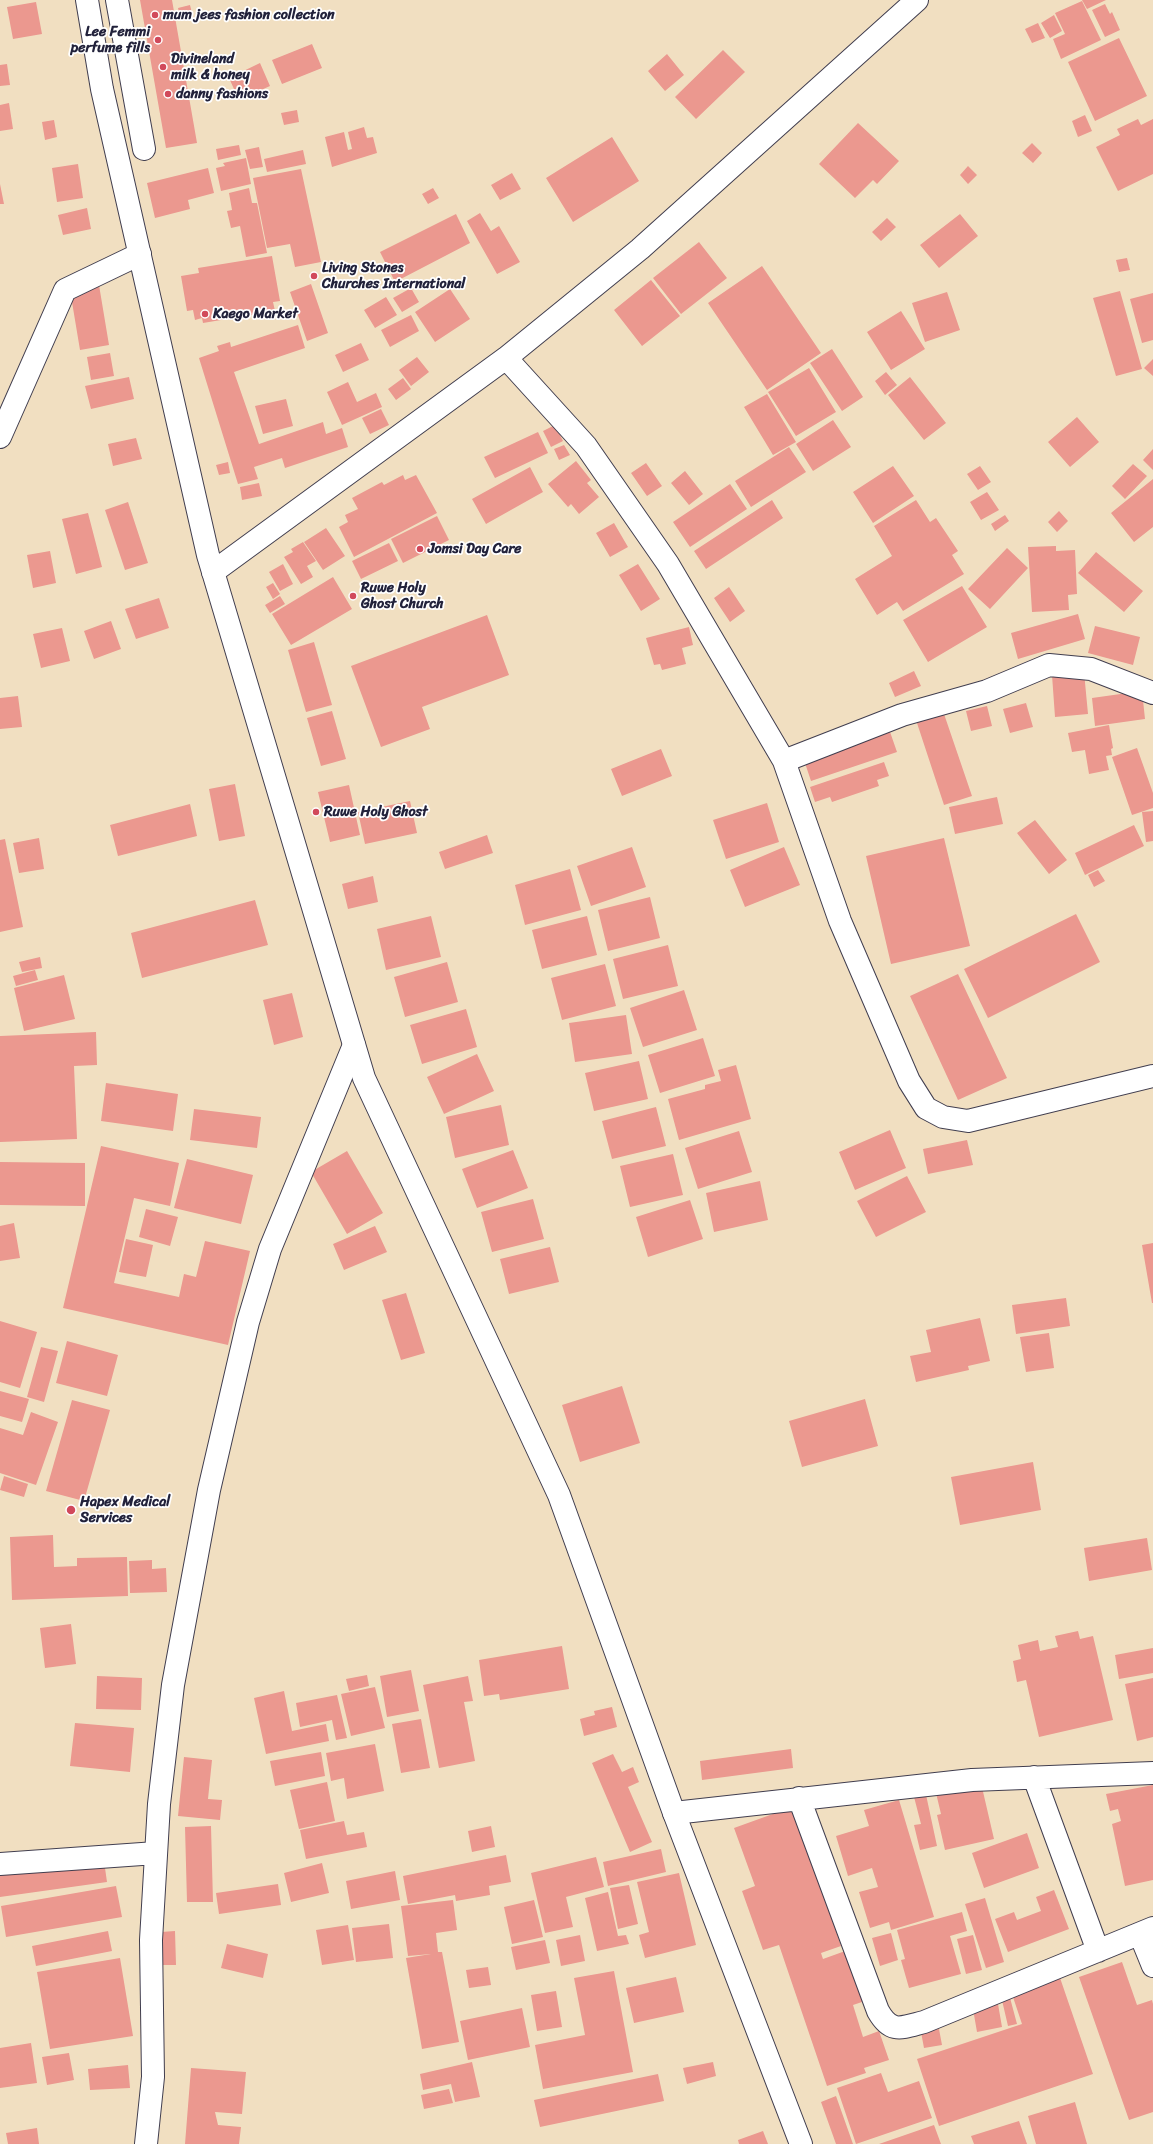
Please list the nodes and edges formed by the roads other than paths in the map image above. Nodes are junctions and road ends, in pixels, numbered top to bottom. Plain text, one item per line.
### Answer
1 (87, 0) edge
2 (117, 0) edge
3 (917, 0) edge
4 (144, 149) dead end
5 (140, 254) junction
6 (506, 358) junction
7 (0, 437) edge
8 (213, 572) junction
9 (1153, 693) edge
10 (784, 761) junction
11 (354, 1045) junction
12 (1153, 1076) edge
13 (1153, 1773) edge
14 (1034, 1777) junction
15 (799, 1798) junction
16 (674, 1813) junction
17 (156, 1853) junction
18 (0, 1864) edge
19 (1146, 1931) edge
20 (1098, 1951) junction
21 (1153, 1966) edge
22 (146, 2144) edge
23 (801, 2144) edge

1 - 5 street
2 - 4 street
3 - 6 street
5 - 7 street
5 - 8 street
6 - 8 street
6 - 10 street
8 - 11 street
9 - 10 street
10 - 12 street
11 - 16 street
11 - 17 street
13 - 14 street
14 - 15 street
14 - 20 street
15 - 16 street
15 - 20 street
16 - 23 street
17 - 18 street
17 - 22 street
19 - 20 street
19 - 21 street

